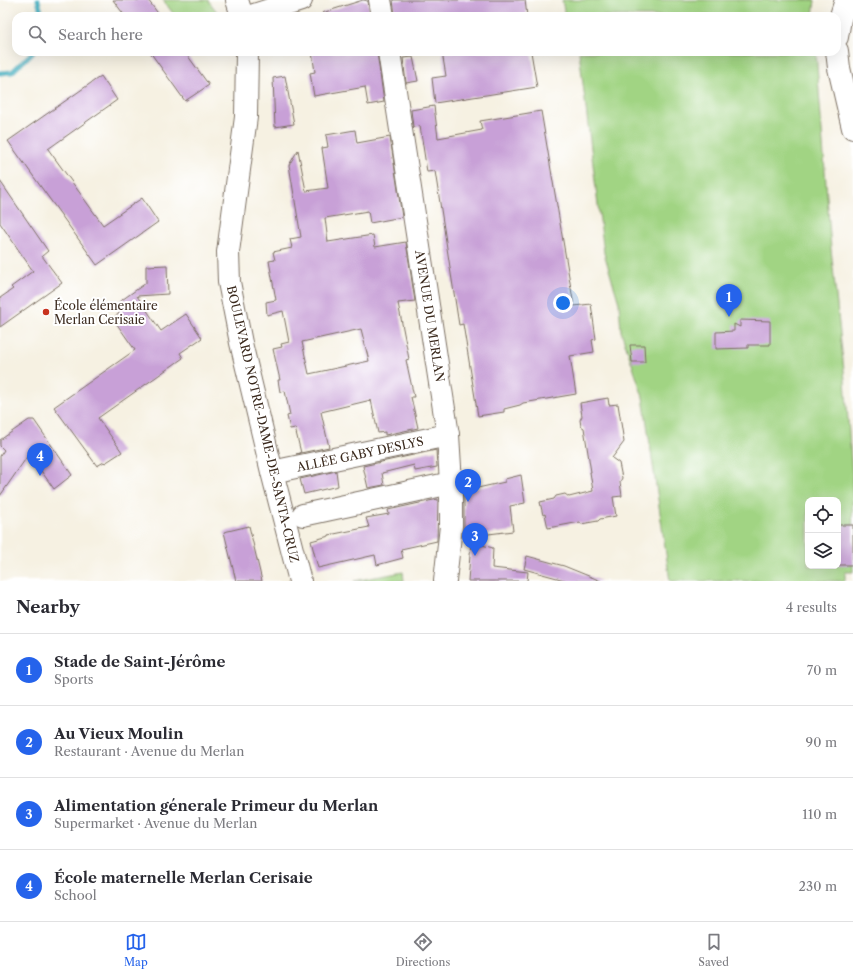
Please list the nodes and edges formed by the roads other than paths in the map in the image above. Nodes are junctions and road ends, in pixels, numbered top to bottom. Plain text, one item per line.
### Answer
1 (237, 0) edge
2 (301, 0) edge
3 (380, 0) edge
4 (846, 0) edge
5 (241, 12) edge
6 (263, 12) edge
7 (382, 12) edge
8 (841, 16) edge
9 (247, 56) edge
10 (390, 56) edge
11 (838, 56) edge
12 (853, 128) edge
13 (448, 435) junction
14 (272, 472) junction
15 (451, 483) junction
16 (303, 515) dead end
17 (300, 581) edge
18 (445, 581) edge

1 - 5 street
2 - 6 street
3 - 7 street
4 - 8 street
9 - 14 street, BOULEVARD NOTRE-DAME-DE-SANTA-CRUZ
10 - 13 street, AVENUE DU MERLAN
11 - 12 street
13 - 14 street, ALLÉE GABY DESLYS
13 - 15 street, AVENUE DU MERLAN
14 - 17 street, BOULEVARD NOTRE-DAME-DE-SANTA-CRUZ
15 - 16 street
15 - 18 street, AVENUE DU MERLAN

